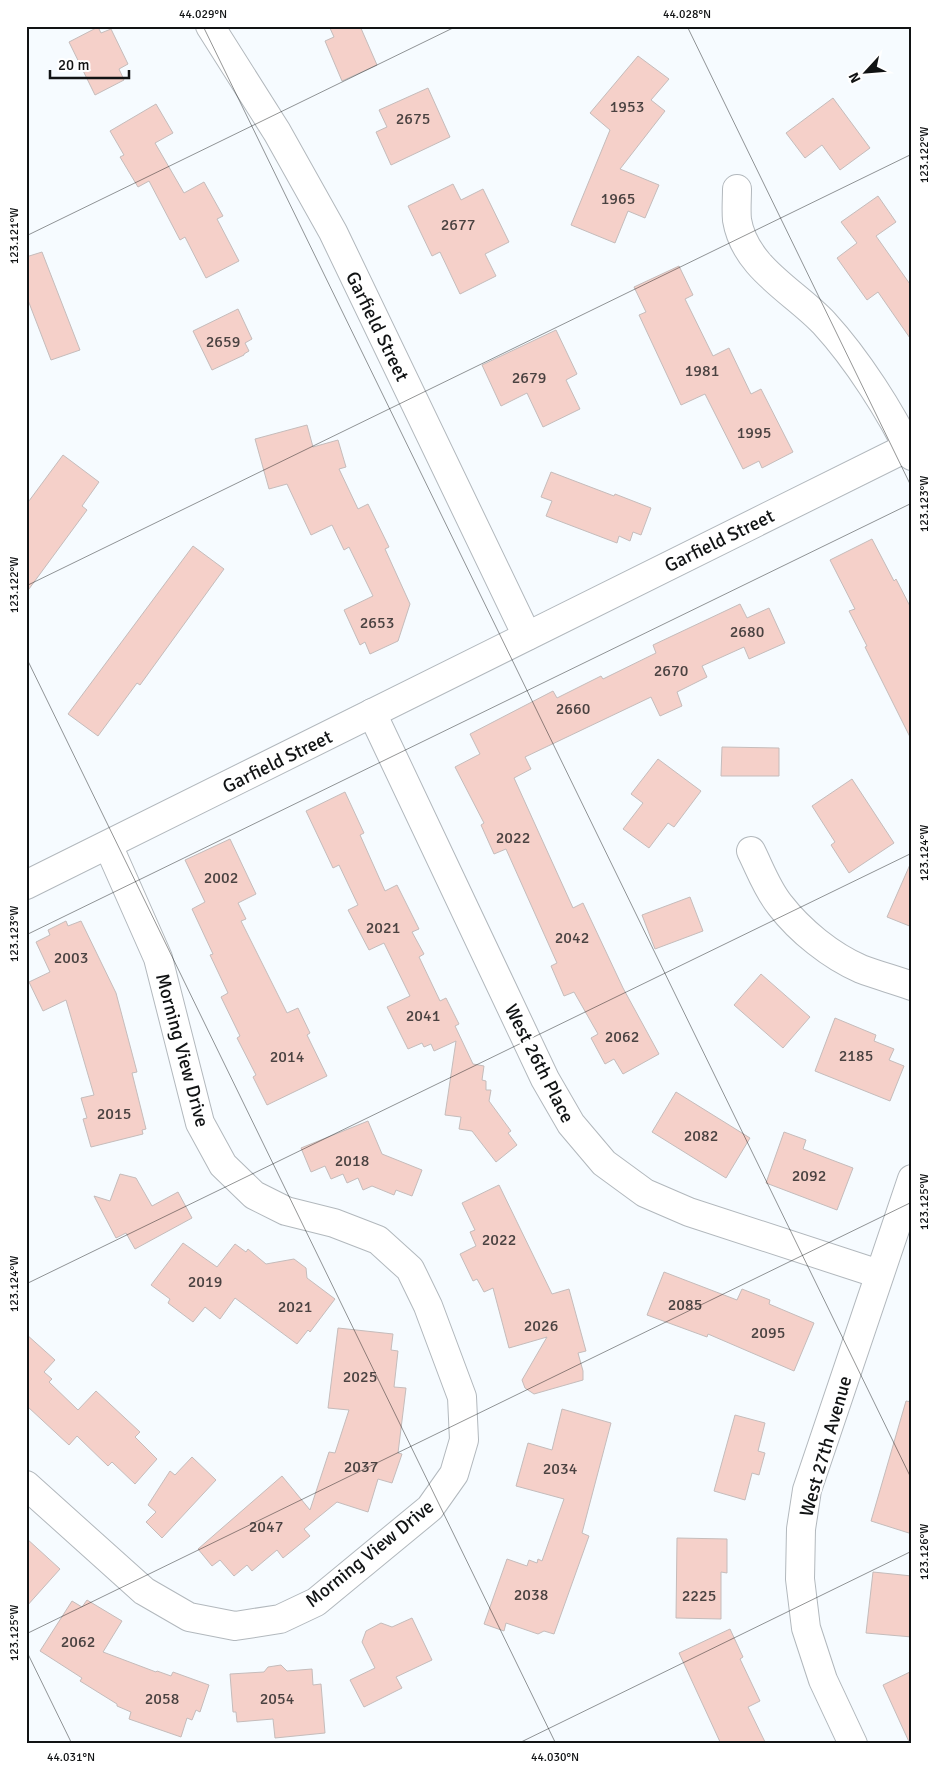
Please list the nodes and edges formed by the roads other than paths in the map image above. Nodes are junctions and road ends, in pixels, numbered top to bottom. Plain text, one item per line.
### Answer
1 (210, 26) edge
2 (737, 189) dead end
3 (910, 449) edge
4 (527, 636) junction
5 (372, 713) junction
6 (108, 845) junction
7 (751, 851) dead end
8 (26, 885) edge
9 (912, 986) edge
10 (912, 1179) edge
11 (879, 1274) junction
12 (26, 1485) edge
13 (853, 1744) edge

1 - 4 street, Garfield Street
2 - 3 street
3 - 4 street, Garfield Street
4 - 5 street, Garfield Street
5 - 6 street, Garfield Street
5 - 11 street, West 26th Place
6 - 8 street, Garfield Street
6 - 12 street, Morning View Drive
7 - 9 street
10 - 11 street, West 27th Avenue
11 - 13 street, West 27th Avenue

